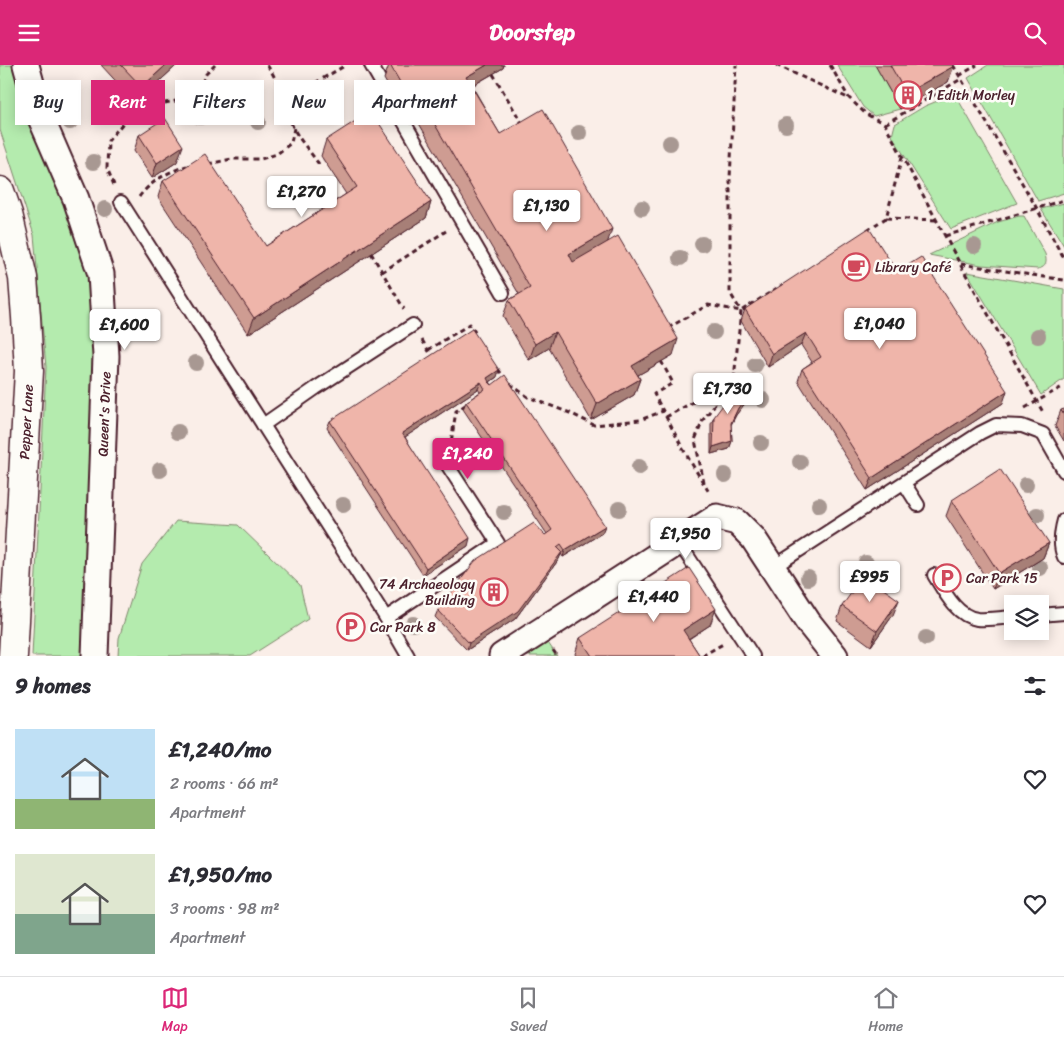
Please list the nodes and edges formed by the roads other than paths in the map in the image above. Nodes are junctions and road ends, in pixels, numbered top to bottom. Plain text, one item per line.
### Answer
1 (26, 65) edge
2 (371, 65) edge
3 (0, 191) edge
4 (124, 207) road end
5 (503, 293) dead end
6 (413, 325) road end
7 (262, 425) junction
8 (448, 466) road end
9 (1064, 471) edge
10 (904, 483) junction
11 (918, 505) dead end
12 (1064, 520) edge
13 (678, 541) junction
14 (1064, 557) edge
15 (772, 568) junction
16 (934, 575) dead end
17 (1064, 613) edge
18 (1049, 614) edge
19 (1004, 617) edge
20 (386, 618) junction
21 (13, 656) edge
22 (95, 656) edge
23 (408, 656) edge
24 (502, 656) edge
25 (753, 656) edge
26 (835, 656) edge

1 - 22 street, Queen's Drive
2 - 5 lane
3 - 21 street, Pepper Lane
4 - 7 lane
6 - 7 lane
7 - 20 lane
8 - 20 lane
9 - 10 lane
10 - 11 lane
10 - 15 lane
12 - 14 lane
13 - 15 street
13 - 24 street
13 - 25 lane
15 - 26 street
16 - 19 lane
17 - 18 lane
20 - 23 lane

